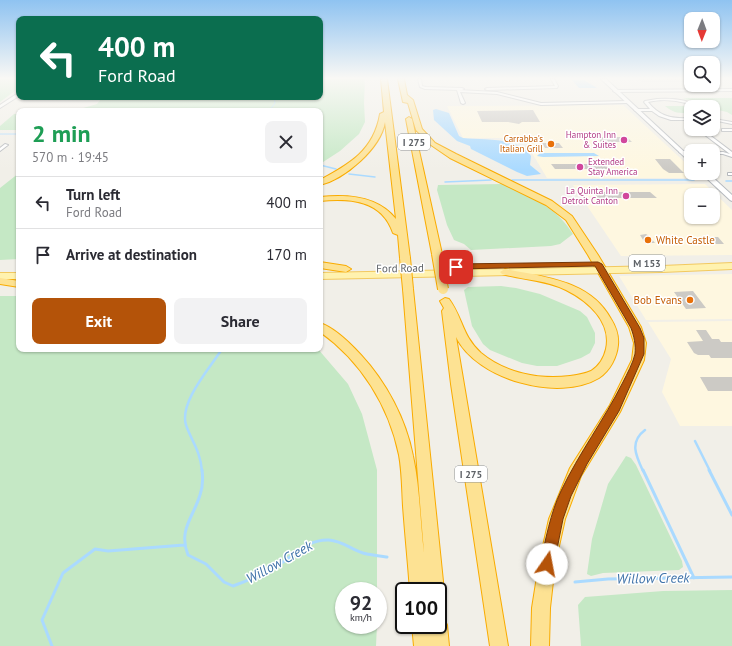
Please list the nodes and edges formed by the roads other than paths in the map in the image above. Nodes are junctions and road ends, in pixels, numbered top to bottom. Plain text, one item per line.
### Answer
1 (383, 109) edge
2 (387, 109) edge
3 (408, 109) edge
4 (413, 109) edge
5 (653, 109) edge
6 (637, 111) joint
7 (656, 111) junction
8 (684, 119) edge
9 (720, 120) edge
10 (732, 123) edge
11 (723, 130) dead end
12 (732, 130) edge
13 (708, 136) edge
14 (6, 145) dead end
15 (0, 150) edge
16 (681, 152) joint
17 (684, 154) edge
18 (720, 154) edge
19 (731, 155) edge
20 (720, 156) edge
21 (712, 180) edge
22 (323, 181) edge
23 (323, 199) edge
24 (732, 199) edge
25 (405, 255) junction
26 (323, 265) edge
27 (732, 266) edge
28 (600, 267) junction
29 (346, 269) junction
30 (323, 270) edge
31 (505, 272) junction
32 (0, 276) edge
33 (16, 276) edge
34 (323, 276) edge
35 (0, 281) edge
36 (16, 284) edge
37 (444, 295) junction
38 (323, 329) edge
39 (418, 582) edge
40 (434, 582) edge
41 (422, 634) edge
42 (439, 634) edge
43 (423, 646) edge
44 (440, 646) edge
45 (499, 646) edge
46 (540, 646) edge

1 - 22 highway
2 - 25 highway, I 275
3 - 37 highway, I 275, bridge
4 - 28 highway
5 - 7 street
6 - 7 street
6 - 16 main road
7 - 8 street
9 - 10 street
11 - 12 street
13 - 19 street
14 - 15 street
16 - 17 main road
18 - 19 street
19 - 20 street
21 - 24 main road
23 - 25 highway
25 - 40 highway, I 275, bridge
26 - 29 highway
27 - 28 main road, Ford Road / M 153
28 - 29 main road, Ford Road / M 153
28 - 31 main road, Ford Road / M 153
28 - 46 highway
29 - 30 main road, Ford Road / M 153
31 - 34 main road, Ford Road / M 153
31 - 37 highway
32 - 33 main road
35 - 36 highway
37 - 45 highway, I 275
38 - 39 highway
41 - 43 highway
42 - 44 highway

